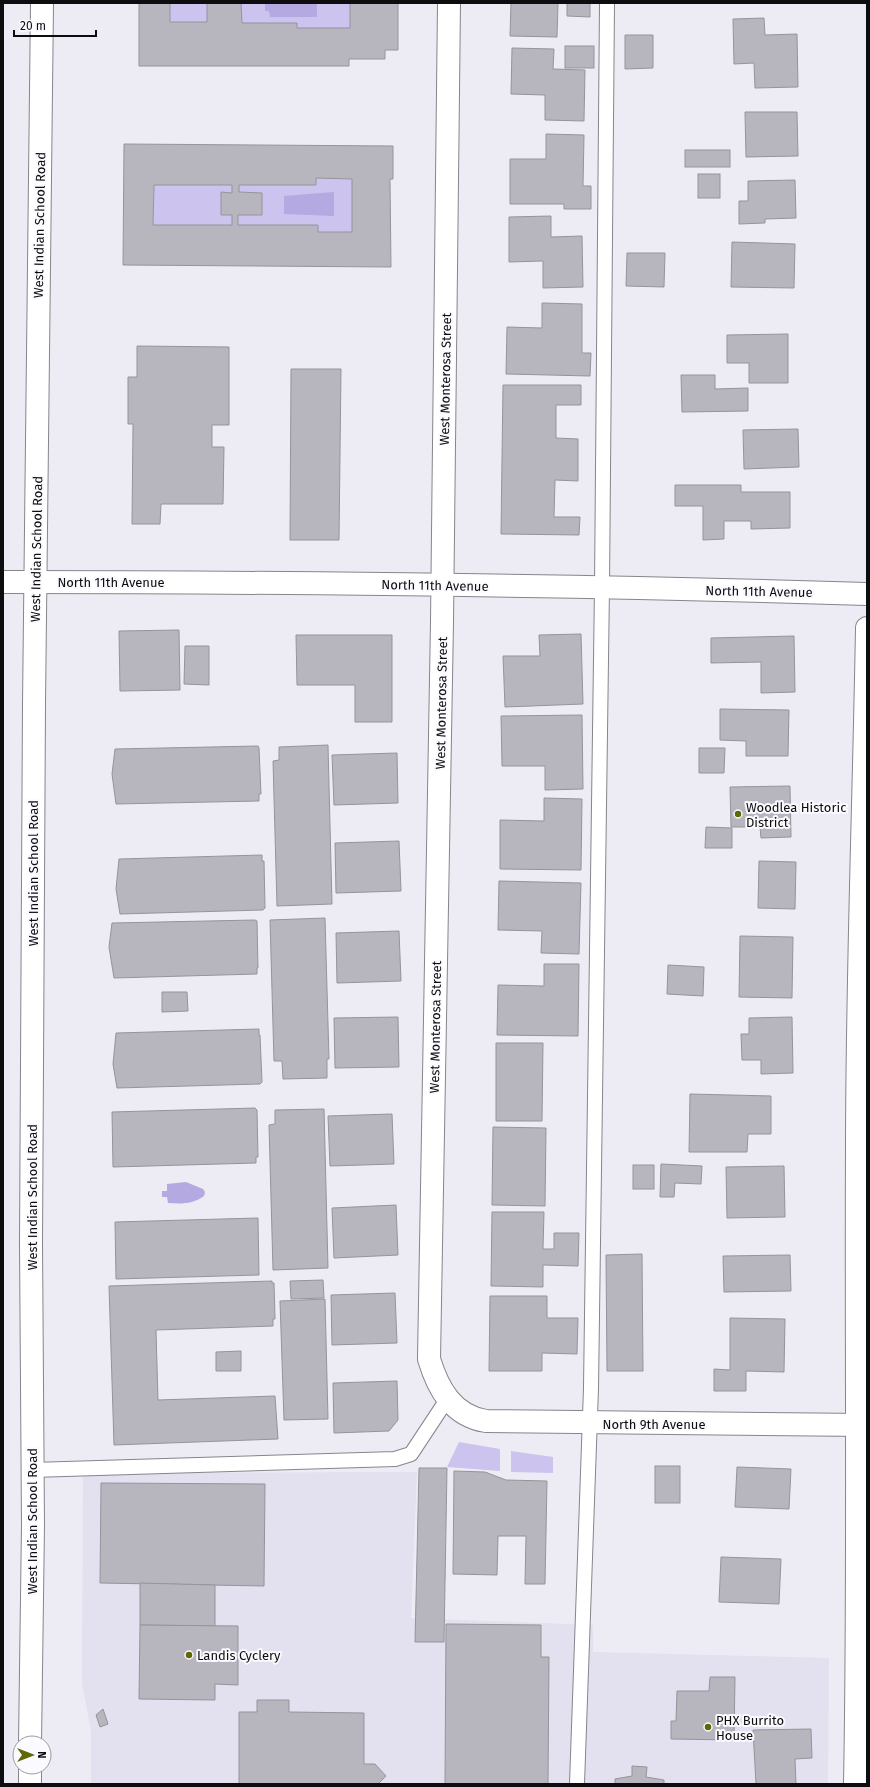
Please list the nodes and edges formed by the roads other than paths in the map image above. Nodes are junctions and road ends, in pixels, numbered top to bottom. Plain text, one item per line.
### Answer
1 (42, 3) edge
2 (450, 3) edge
3 (607, 3) edge
4 (3, 582) edge
5 (35, 582) junction
6 (443, 586) junction
7 (602, 587) junction
8 (867, 594) edge
9 (867, 628) edge
10 (448, 1398) junction
11 (590, 1423) junction
12 (861, 1425) edge
13 (32, 1470) junction
14 (862, 1650) edge
15 (30, 1735) edge
16 (577, 1784) edge
17 (855, 1784) edge

1 - 5 street, West Indian School Road
2 - 6 street, West Monterosa Street
3 - 7 lane
4 - 5 street, North 11th Avenue
5 - 6 street, North 11th Avenue
5 - 13 street, West Indian School Road
6 - 7 street, North 11th Avenue
6 - 10 street, West Monterosa Street
7 - 8 street, North 11th Avenue
7 - 11 lane
9 - 12 street
10 - 11 street, North 9th Avenue
10 - 13 lane
11 - 12 street, North 9th Avenue
11 - 16 lane
12 - 14 street
13 - 15 street, West Indian School Road
14 - 17 street

